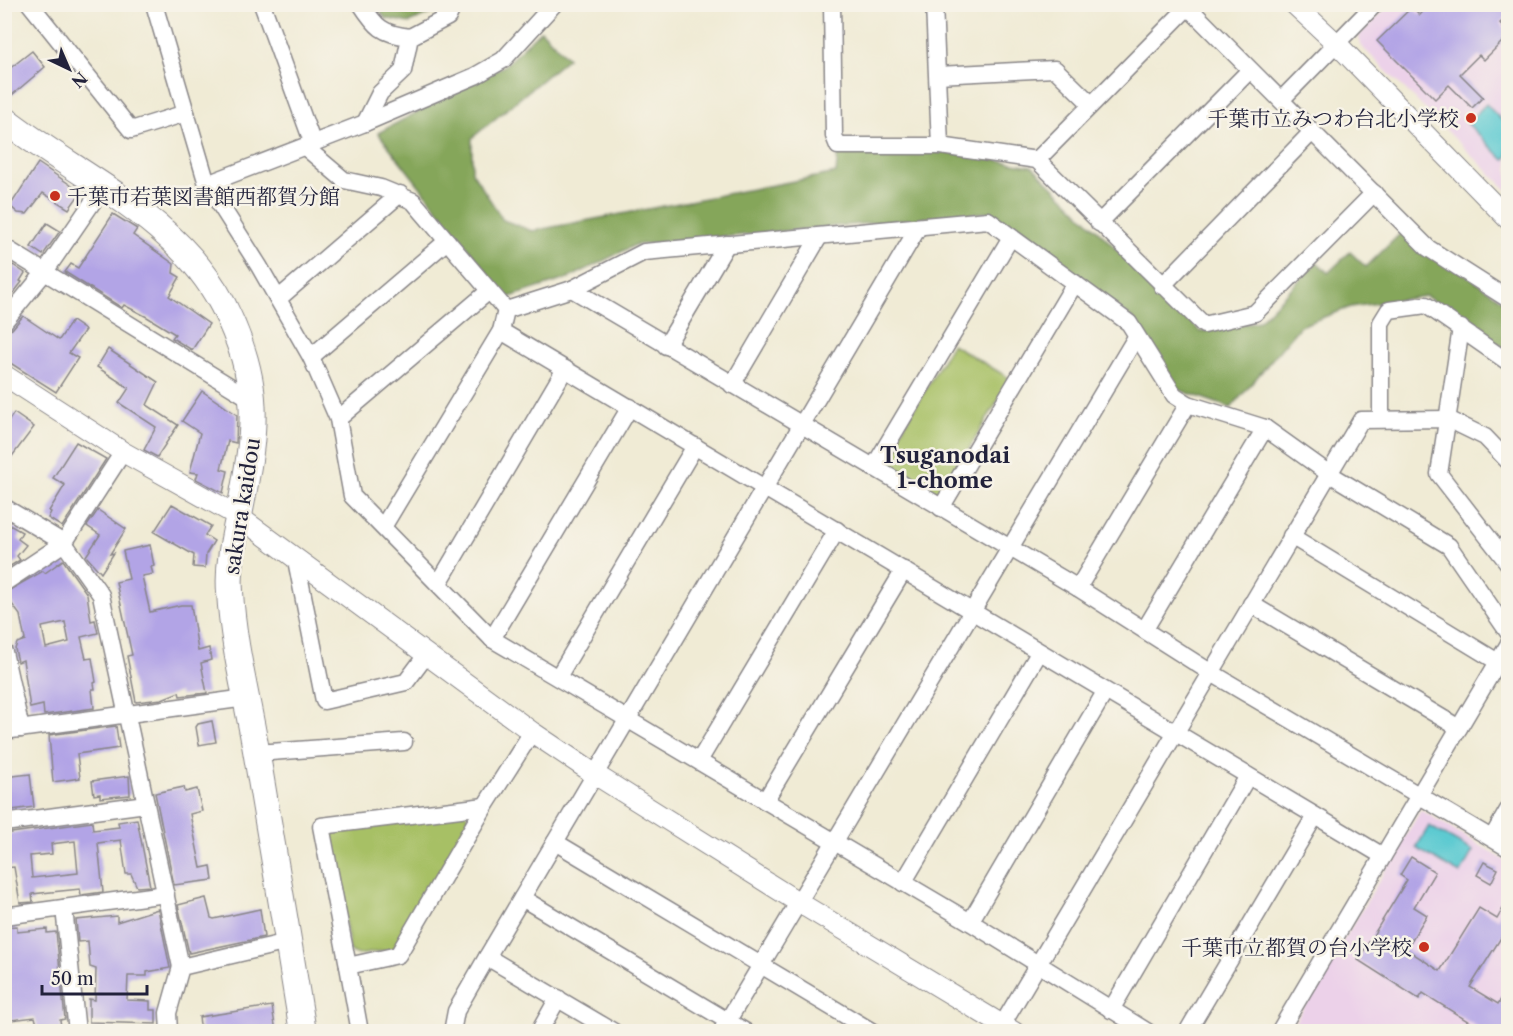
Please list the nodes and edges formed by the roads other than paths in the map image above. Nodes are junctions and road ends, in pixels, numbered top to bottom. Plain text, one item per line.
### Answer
1 (30, 4) edge
2 (154, 4) edge
3 (262, 4) edge
4 (361, 4) edge
5 (454, 4) edge
6 (554, 4) edge
7 (832, 4) edge
8 (934, 4) edge
9 (1294, 4) edge
10 (1375, 4) edge
11 (1186, 6) edge
12 (410, 38) junction
13 (1337, 44) junction
14 (1250, 70) junction
15 (938, 75) junction
16 (1281, 100) junction
17 (1091, 104) junction
18 (186, 113) junction
19 (4, 120) edge
20 (365, 123) junction
21 (1312, 132) junction
22 (309, 146) junction
23 (940, 146) junction
24 (1037, 160) junction
25 (207, 184) junction
26 (103, 187) junction
27 (400, 194) junction
28 (1374, 194) junction
29 (1509, 219) edge
30 (1099, 223) junction
31 (918, 228) junction
32 (819, 237) junction
33 (1011, 237) junction
34 (447, 241) junction
35 (727, 244) junction
36 (4, 247) edge
37 (44, 273) junction
38 (1075, 283) junction
39 (1162, 286) junction
40 (572, 289) junction
41 (489, 291) junction
42 (278, 299) junction
43 (1509, 299) edge
44 (506, 309) junction
45 (4, 322) edge
46 (1461, 328) junction
47 (501, 331) junction
48 (1136, 337) junction
49 (666, 346) junction
50 (311, 357) junction
51 (1509, 362) edge
52 (565, 369) junction
53 (4, 375) edge
54 (732, 385) junction
55 (254, 401) junction
56 (1188, 404) junction
57 (630, 407) junction
58 (1381, 418) junction
59 (338, 419) junction
60 (1448, 419) junction
61 (801, 427) junction
62 (1265, 428) junction
63 (695, 446) junction
64 (123, 452) junction
65 (1508, 461) edge
66 (873, 468) junction
67 (1328, 474) junction
68 (766, 489) junction
69 (4, 507) edge
70 (941, 508) junction
71 (238, 516) junction
72 (383, 527) junction
73 (837, 530) junction
74 (1291, 537) junction
75 (64, 543) junction
76 (1009, 549) junction
77 (296, 560) junction
78 (1509, 563) edge
79 (904, 570) junction
80 (4, 583) edge
81 (439, 583) junction
82 (1078, 588) junction
83 (1251, 603) junction
84 (972, 610) junction
85 (1145, 629) junction
86 (1509, 632) edge
87 (492, 639) junction
88 (1509, 645) edge
89 (4, 652) edge
90 (1039, 653) junction
91 (427, 654) junction
92 (1498, 662) junction
93 (1210, 672) junction
94 (558, 677) junction
95 (1105, 692) junction
96 (246, 698) junction
97 (126, 714) junction
98 (629, 720) junction
99 (1459, 728) junction
100 (13, 730) edge
101 (532, 732) junction
102 (1174, 733) junction
103 (404, 742) dead end
104 (257, 753) junction
105 (699, 762) junction
106 (596, 775) junction
107 (1248, 777) junction
108 (1419, 795) junction
109 (765, 801) junction
110 (146, 804) junction
111 (484, 806) junction
112 (1509, 810) edge
113 (1315, 816) junction
114 (4, 823) edge
115 (1492, 838) junction
116 (555, 842) junction
117 (834, 843) junction
118 (1509, 848) edge
119 (1383, 856) junction
120 (903, 883) junction
121 (166, 894) junction
122 (522, 898) junction
123 (798, 903) junction
124 (64, 908) junction
125 (4, 916) edge
126 (970, 922) junction
127 (288, 942) junction
128 (487, 957) junction
129 (1038, 964) junction
130 (761, 965) junction
131 (348, 966) junction
132 (181, 967) junction
133 (558, 998) junction
134 (1111, 1010) junction
135 (724, 1026) edge
136 (1004, 1029) edge
137 (77, 1032) edge
138 (169, 1032) edge
139 (303, 1032) edge
140 (360, 1032) edge
141 (452, 1032) edge
142 (539, 1032) edge
143 (614, 1032) edge
144 (746, 1032) edge
145 (873, 1032) edge
146 (1148, 1032) edge
147 (1187, 1032) edge
148 (1279, 1032) edge

1 - 18 street
2 - 18 street
3 - 22 street
4 - 12 street
5 - 12 street
6 - 20 street
7 - 23 street
8 - 15 street
9 - 13 street
10 - 13 street
11 - 14 street
11 - 17 street
12 - 20 street
13 - 16 street
13 - 29 street
14 - 16 street
14 - 30 street
15 - 17 street
15 - 23 street
16 - 21 street
17 - 24 street
18 - 25 street
19 - 26 main road, sakura kaidou
20 - 22 street
21 - 28 street
21 - 39 street
22 - 25 street
22 - 27 street
23 - 24 street
24 - 30 street
25 - 42 street
26 - 37 street
26 - 55 main road, sakura kaidou
27 - 34 street
27 - 42 street
28 - 39 street
28 - 43 street
30 - 39 street
31 - 32 street
31 - 33 street
31 - 61 street
32 - 35 street
32 - 54 street
33 - 38 street
33 - 66 street
34 - 41 street
34 - 50 street
35 - 40 street
35 - 49 street
36 - 37 street
37 - 45 street
37 - 55 street
38 - 48 street
38 - 70 street
40 - 44 street
40 - 49 street
41 - 44 street
41 - 59 street
42 - 50 street
44 - 47 street
46 - 51 street
46 - 58 street
46 - 60 street
47 - 52 street
47 - 72 street
48 - 56 street
48 - 76 street
49 - 54 street
50 - 59 street
52 - 57 street
52 - 81 street
53 - 64 street
54 - 61 street
55 - 71 main road, sakura kaidou
56 - 62 street
56 - 82 street
57 - 63 street
57 - 87 street
58 - 60 street
58 - 67 street
59 - 72 street
60 - 65 street
60 - 78 street
61 - 66 street
61 - 68 street
62 - 67 street
62 - 85 street
63 - 68 street
63 - 94 street
64 - 71 street
64 - 75 street
66 - 70 street
67 - 74 street
67 - 86 street
68 - 73 street
68 - 98 street
69 - 75 street
70 - 76 street
71 - 77 street
71 - 96 main road, sakura kaidou
72 - 81 street
73 - 79 street
73 - 105 street
74 - 83 street
74 - 92 street
75 - 80 street
75 - 97 street
76 - 82 street
76 - 84 street
77 - 91 street
77 - 91 street
79 - 84 street
79 - 109 street
81 - 87 street
82 - 85 street
83 - 93 street
83 - 99 street
84 - 90 street
84 - 117 street
85 - 93 street
87 - 94 street
88 - 92 street
89 - 100 street
90 - 95 street
90 - 120 street
91 - 101 street
92 - 99 street
93 - 102 street
93 - 108 street
94 - 98 street
95 - 102 street
95 - 126 street
96 - 97 street
96 - 104 main road, sakura kaidou
97 - 100 street
97 - 110 street
98 - 105 street
98 - 106 street
99 - 108 street
101 - 106 street
101 - 111 street
102 - 107 street
102 - 129 street
103 - 104 street
104 - 127 main road, sakura kaidou
105 - 109 street
106 - 116 street
106 - 123 street
107 - 113 street
107 - 134 street
108 - 115 street
108 - 119 street
109 - 117 street
110 - 114 street
110 - 121 street
111 - 131 street
111 - 131 street
112 - 115 street
113 - 119 street
113 - 147 street
115 - 118 street
116 - 122 street
116 - 130 street
117 - 120 street
117 - 123 street
119 - 148 street
120 - 126 street
121 - 124 street
121 - 132 street
122 - 128 street
122 - 135 street
123 - 130 street
123 - 136 street
124 - 125 street
124 - 137 street
126 - 129 street
127 - 132 street
127 - 139 main road, sakura kaidou
128 - 133 street
128 - 141 street
129 - 134 street
129 - 136 street
130 - 135 street
130 - 145 street
131 - 140 street
132 - 138 street
133 - 142 street
133 - 143 street
134 - 146 street
135 - 144 street

